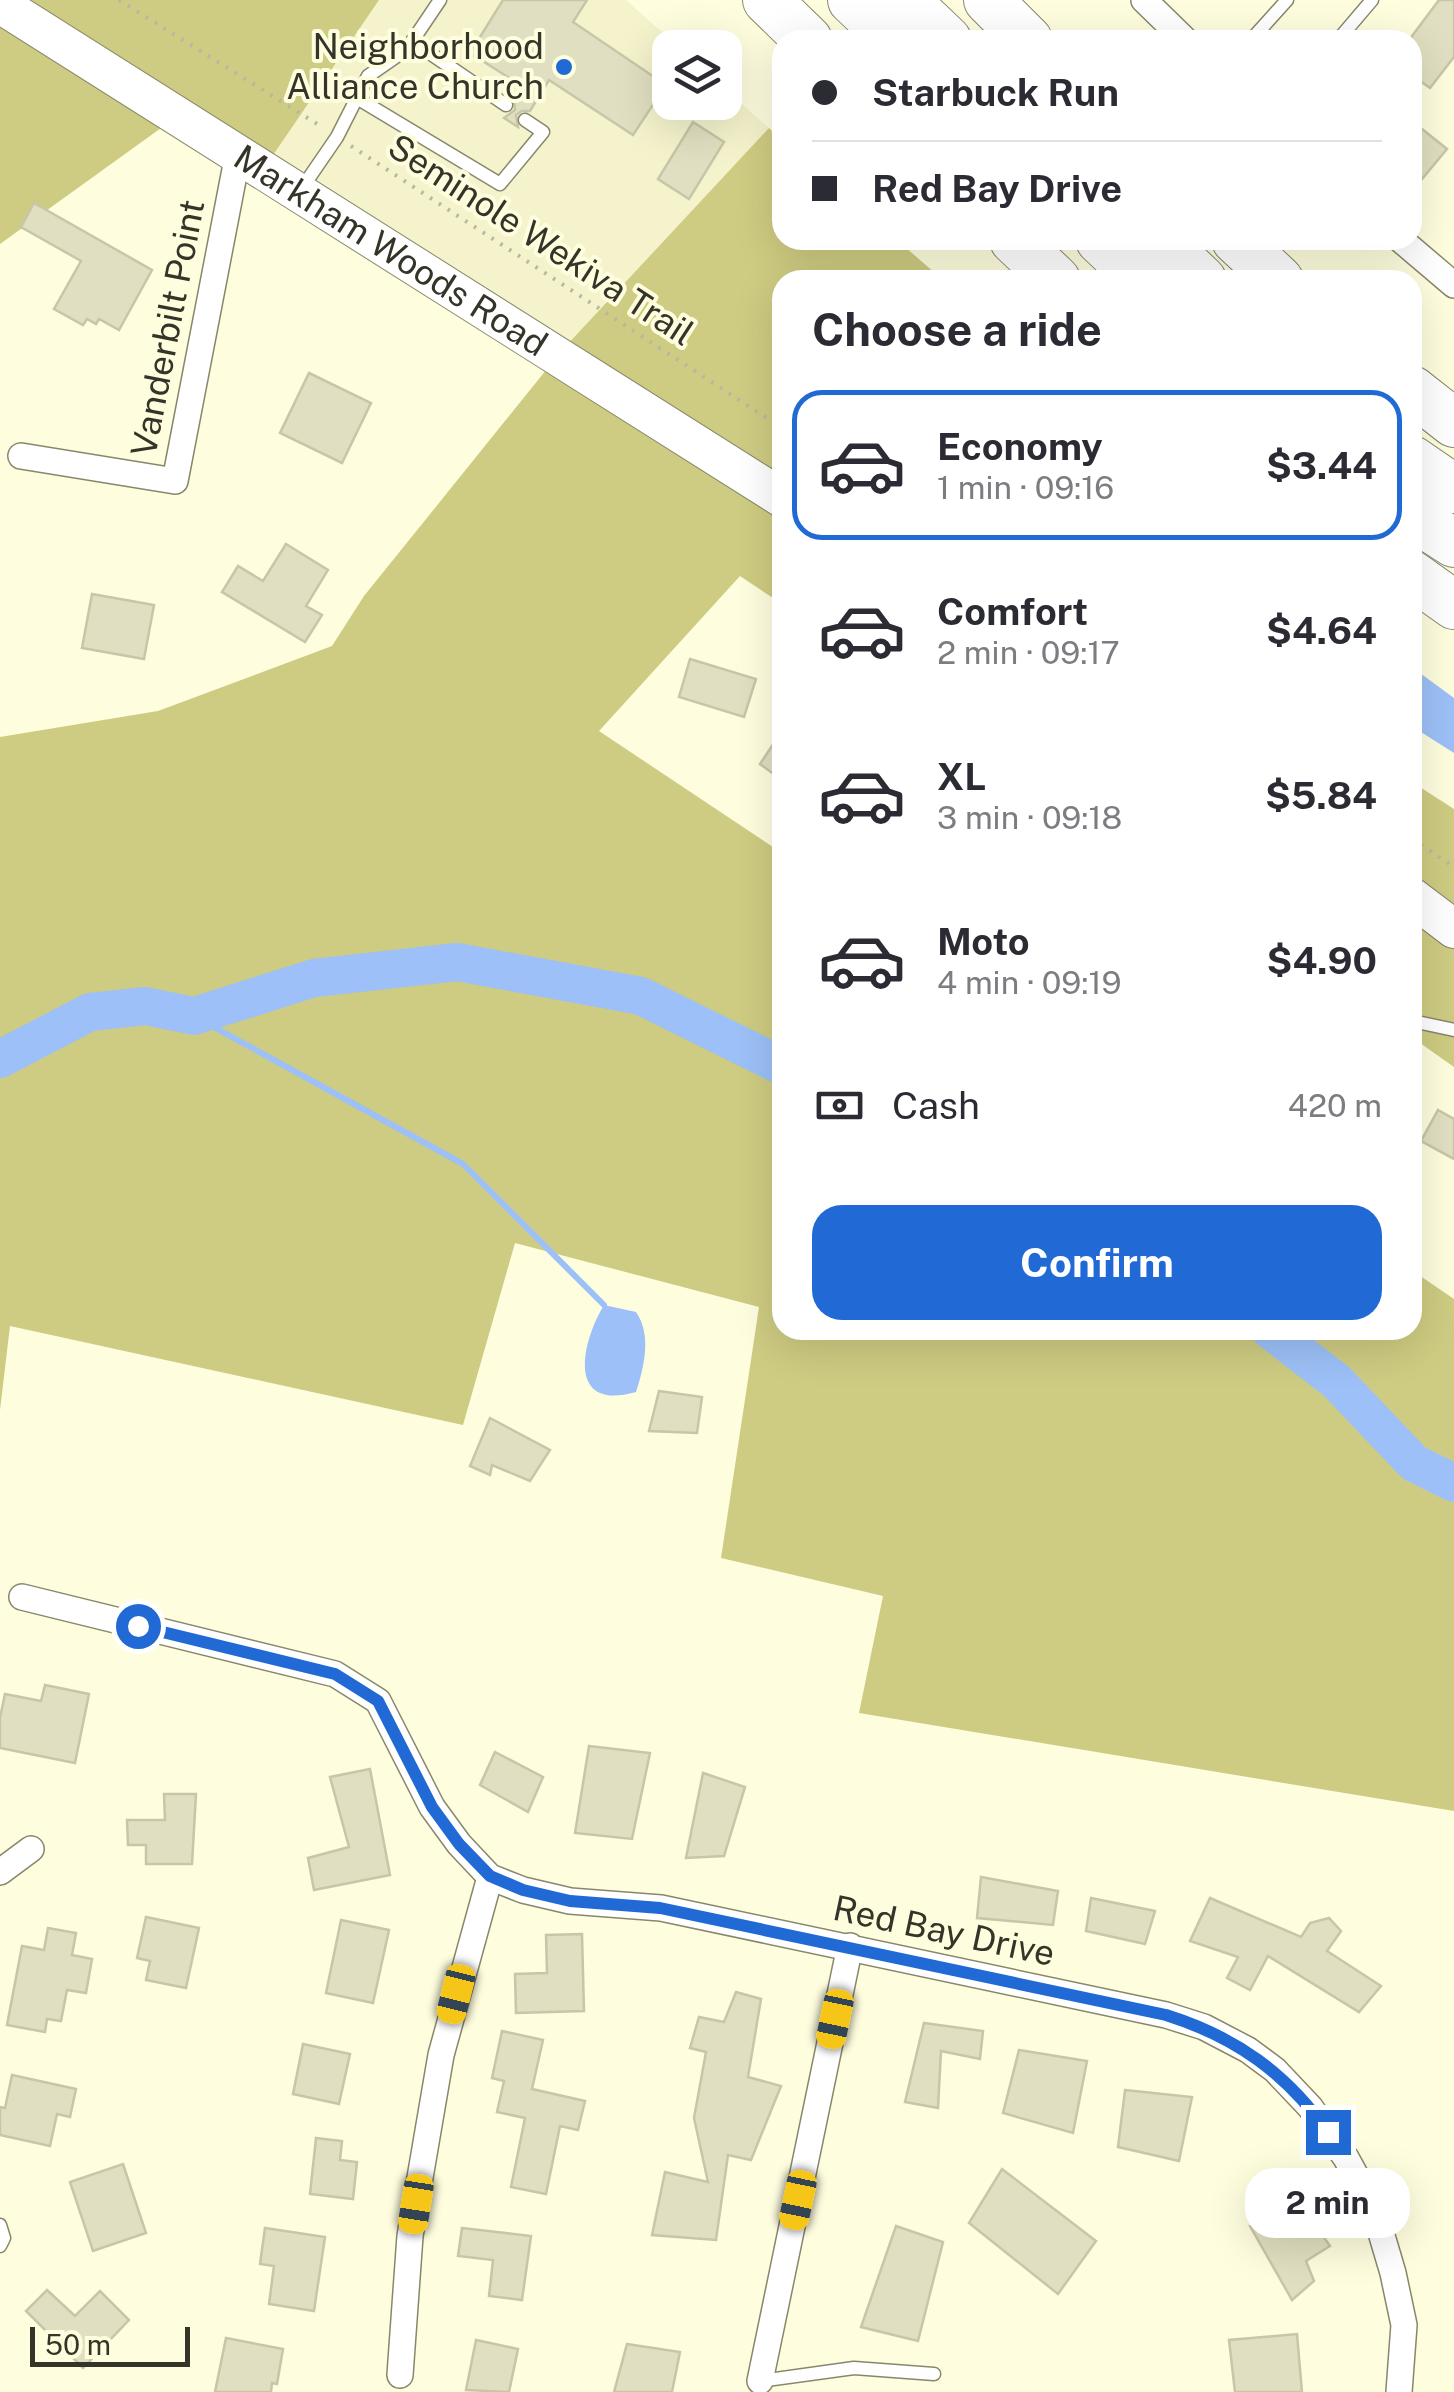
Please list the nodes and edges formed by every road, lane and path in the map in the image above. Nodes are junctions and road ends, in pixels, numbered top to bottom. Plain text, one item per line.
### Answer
1 (119, 0) edge
2 (440, 0) edge
3 (767, 0) edge
4 (852, 0) edge
5 (905, 0) edge
6 (988, 0) edge
7 (1144, 0) edge
8 (1288, 0) edge
9 (1372, 0) edge
10 (0, 4) edge
11 (798, 30) edge
12 (884, 30) edge
13 (936, 30) edge
14 (1018, 30) edge
15 (1175, 30) edge
16 (1260, 30) edge
17 (1346, 30) edge
18 (412, 41) junction
19 (358, 98) junction
20 (506, 105) dead end
21 (525, 120) dead end
22 (337, 136) junction
23 (238, 154) junction
24 (298, 193) junction
25 (1024, 250) edge
26 (1110, 250) edge
27 (1170, 250) edge
28 (1247, 250) edge
29 (1413, 250) edge
30 (1046, 270) edge
31 (1132, 270) edge
32 (1192, 270) edge
33 (1268, 270) edge
34 (1454, 285) edge
35 (1422, 363) edge
36 (1454, 384) edge
37 (1422, 398) edge
38 (772, 421) edge
39 (1454, 423) edge
40 (21, 456) dead end
41 (1422, 467) edge
42 (1454, 489) edge
43 (772, 492) edge
44 (1422, 522) edge
45 (1454, 543) edge
46 (1422, 582) edge
47 (1454, 605) edge
48 (1422, 846) edge
49 (1454, 867) edge
50 (1422, 905) edge
51 (1454, 929) edge
52 (1422, 1023) edge
53 (1454, 1030) edge
54 (22, 1597) dead end
55 (31, 1849) dead end
56 (0, 1872) edge
57 (490, 1876) junction
58 (850, 1946) junction
59 (0, 2225) edge
60 (0, 2246) edge
61 (934, 2374) dead end
62 (400, 2375) dead end
63 (760, 2382) joint
64 (1399, 2392) edge

1 - 22 path, Seminole Wekiva Trail
2 - 18 lane
3 - 11 highway
4 - 12 highway
5 - 13 highway
6 - 14 highway
7 - 15 street
8 - 16 lane
9 - 17 lane
10 - 23 main road, Markham Woods Road
18 - 19 lane
18 - 20 lane
19 - 21 lane
19 - 22 lane
22 - 24 lane
22 - 38 path, Seminole Wekiva Trail
23 - 24 main road, Markham Woods Road
23 - 40 street, Vanderbilt Point
24 - 43 main road, Markham Woods Road
25 - 30 highway
26 - 31 highway
27 - 32 highway
28 - 33 highway
29 - 34 street
35 - 36 highway
37 - 39 highway
41 - 42 highway
44 - 45 highway
46 - 47 highway
48 - 49 path
50 - 51 main road
52 - 53 lane
54 - 57 street, Red Bay Drive
55 - 56 street
57 - 58 street, Red Bay Drive
57 - 62 street
58 - 63 street
58 - 64 street, Red Bay Drive
59 - 60 lane
61 - 63 lane

